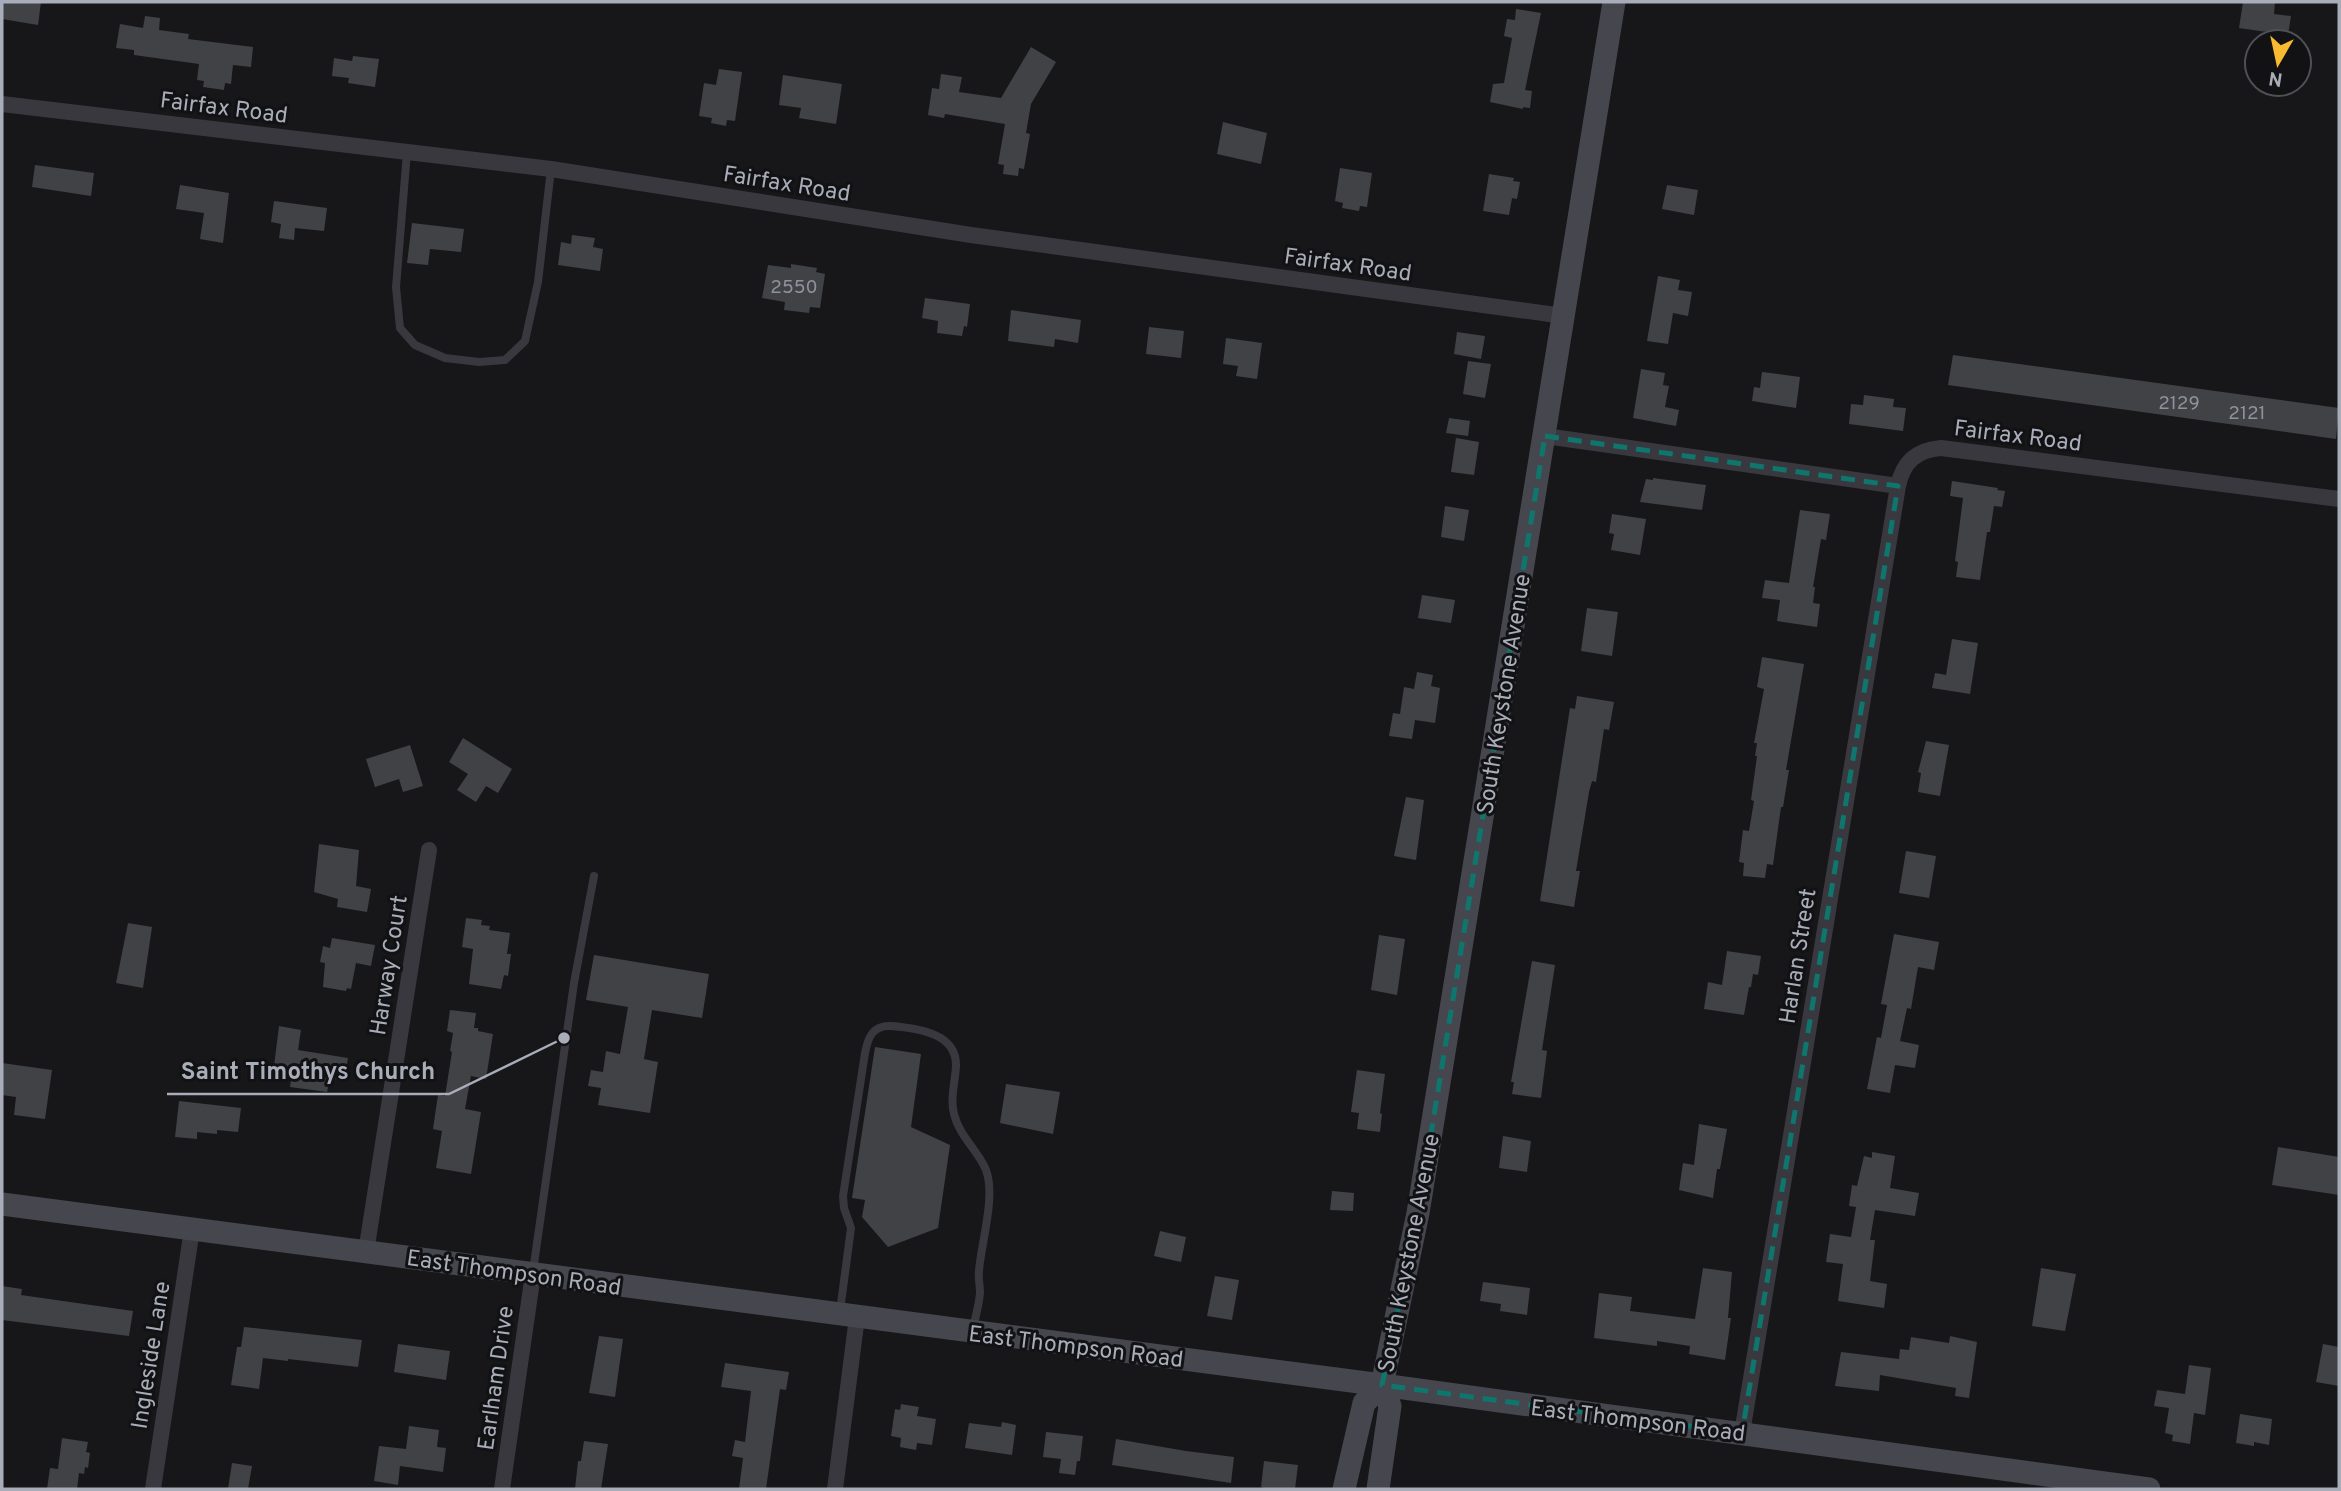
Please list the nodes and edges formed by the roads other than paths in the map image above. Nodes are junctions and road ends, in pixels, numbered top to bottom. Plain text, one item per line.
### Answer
1 (1614, 2) edge
2 (2, 104) edge
3 (407, 152) junction
4 (551, 169) junction
5 (1564, 316) junction
6 (1545, 436) junction
7 (1898, 486) junction
8 (2339, 499) edge
9 (429, 850) dead end
10 (594, 876) dead end
11 (2, 1205) edge
12 (192, 1228) junction
13 (366, 1252) junction
14 (533, 1274) junction
15 (848, 1316) junction
16 (973, 1333) junction
17 (1382, 1385) junction
18 (1742, 1433) junction
19 (153, 1489) edge
20 (502, 1489) edge
21 (835, 1489) edge
22 (1344, 1489) edge
23 (1378, 1489) edge
24 (2149, 1489) edge

1 - 5 main road, South Keystone Avenue
2 - 3 street, Fairfax Road
3 - 4 street, Fairfax Road
3 - 4 lane
4 - 5 street, Fairfax Road
5 - 6 main road, South Keystone Avenue
6 - 7 street
6 - 17 main road, South Keystone Avenue
7 - 8 street, Fairfax Road
7 - 18 street, Harlan Street
9 - 13 street, Harway Court
10 - 14 lane
11 - 12 main road, East Thompson Road
12 - 13 main road, East Thompson Road
12 - 19 street, Ingleside Lane
13 - 14 main road, East Thompson Road
14 - 15 main road, East Thompson Road
14 - 20 street, Earlham Drive
15 - 16 main road, East Thompson Road
15 - 16 lane
15 - 21 street
16 - 17 main road, East Thompson Road
17 - 18 main road, East Thompson Road
17 - 22 main road, South Keystone Avenue
17 - 23 main road, South Keystone Avenue
18 - 24 main road, East Thompson Road

